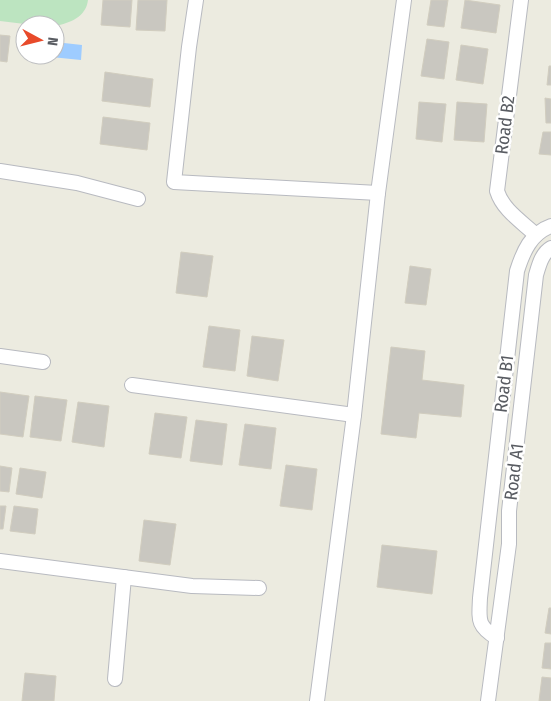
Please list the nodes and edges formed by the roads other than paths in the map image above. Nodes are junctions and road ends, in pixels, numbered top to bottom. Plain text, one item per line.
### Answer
1 (196, 0) edge
2 (404, 0) edge
3 (522, 0) edge
4 (0, 171) edge
5 (378, 193) junction
6 (138, 199) dead end
7 (551, 226) edge
8 (536, 235) junction
9 (551, 248) edge
10 (0, 356) edge
11 (43, 362) dead end
12 (132, 385) dead end
13 (354, 415) junction
14 (0, 561) edge
15 (124, 577) junction
16 (259, 588) dead end
17 (497, 638) junction
18 (115, 679) dead end
19 (317, 701) edge
20 (488, 701) edge

1 - 5 street
2 - 5 street
3 - 8 street, Road B2
4 - 6 street
5 - 13 street
7 - 8 street, Road B1
8 - 17 street, Road B1
9 - 17 street, Road A1
10 - 11 street
12 - 13 street
13 - 19 street
14 - 15 street
15 - 16 street
15 - 18 street
17 - 20 street, Road A1

